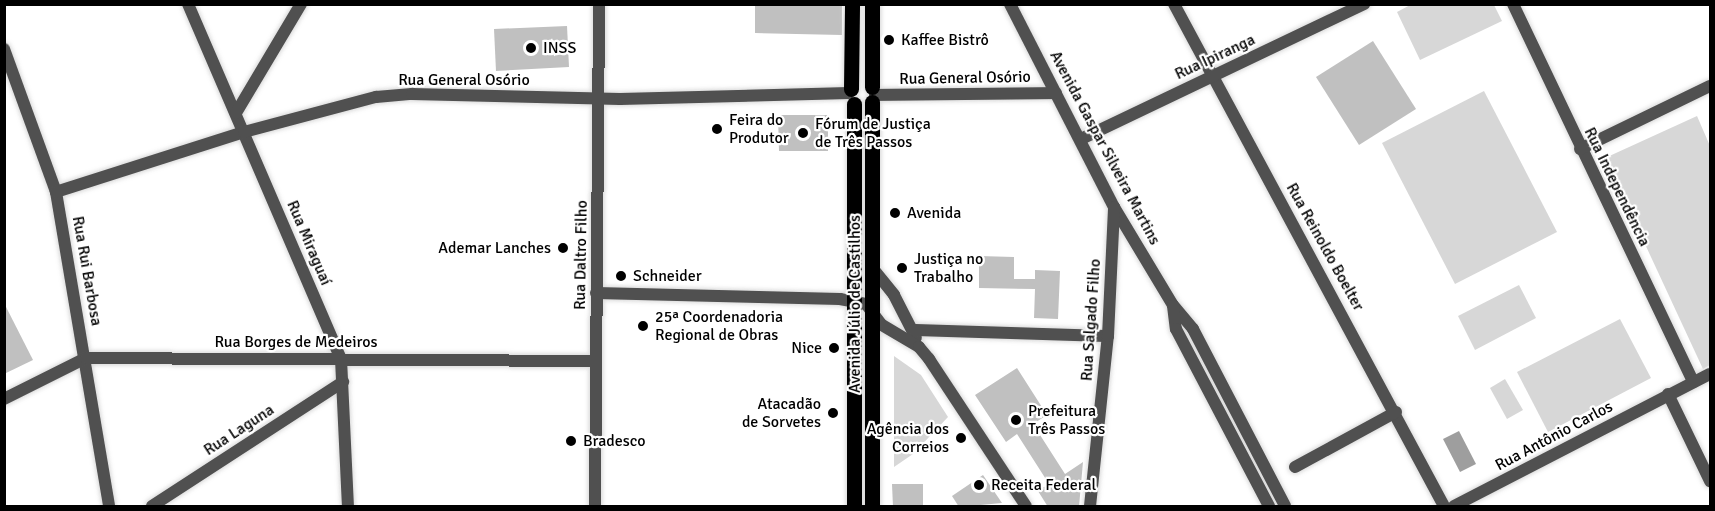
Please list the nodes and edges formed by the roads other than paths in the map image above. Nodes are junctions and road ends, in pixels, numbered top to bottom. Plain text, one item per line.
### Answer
1 (188, 4) edge
2 (301, 4) edge
3 (599, 4) edge
4 (852, 4) edge
5 (872, 4) edge
6 (1010, 4) edge
7 (1174, 4) edge
8 (1364, 4) edge
9 (1513, 4) edge
10 (4, 49) edge
11 (8, 67) edge
12 (1213, 76) junction
13 (1710, 86) edge
14 (1056, 93) junction
15 (851, 95) junction
16 (873, 95) junction
17 (599, 99) junction
18 (236, 113) junction
19 (244, 132) junction
20 (1081, 139) junction
21 (1580, 149) junction
22 (56, 192) junction
23 (1114, 207) junction
24 (874, 270) junction
25 (596, 294) junction
26 (856, 301) junction
27 (1173, 305) junction
28 (874, 314) junction
29 (914, 330) junction
30 (1108, 336) junction
31 (918, 347) junction
32 (86, 358) junction
33 (340, 358) junction
34 (596, 361) junction
35 (1710, 374) edge
36 (343, 382) junction
37 (1693, 382) junction
38 (1668, 394) junction
39 (4, 399) edge
40 (1396, 412) junction
41 (1295, 466) dead end
42 (1710, 482) edge
43 (109, 507) edge
44 (152, 507) edge
45 (348, 507) edge
46 (595, 507) edge
47 (854, 507) edge
48 (872, 507) edge
49 (1026, 507) edge
50 (1090, 507) edge
51 (1269, 507) edge
52 (1285, 507) edge
53 (1444, 507) edge
54 (1454, 507) edge

1 - 18 street, Rua Miraguaí
2 - 18 street
3 - 17 street, Rua Daltro Filho
4 - 15 main road, Avenida Júlio de Castilhos
5 - 16 main road, Avenida Júlio de Castilhos
6 - 14 street, Avenida Gaspar Silveira Martins
7 - 12 street, Rua Reinoldo Boelter
8 - 12 street, Rua Ipiranga
9 - 21 street, Rua Independência
10 - 11 street, Rua Rui Barbosa
11 - 22 street, Rua Rui Barbosa
12 - 20 street, Rua Ipiranga
12 - 40 street, Rua Reinoldo Boelter
13 - 21 street
14 - 16 street, Rua General Osório
14 - 20 street, Avenida Gaspar Silveira Martins
15 - 16 main road
15 - 16 main road
15 - 17 street, Rua General Osório
15 - 26 main road, Avenida Júlio de Castilhos
16 - 24 main road, Avenida Júlio de Castilhos
17 - 19 street, Rua General Osório
17 - 25 street, Rua Daltro Filho
18 - 19 street, Rua Miraguaí
19 - 22 street, Rua General Osório
19 - 33 street, Rua Miraguaí
20 - 23 street, Avenida Gaspar Silveira Martins
21 - 37 street, Rua Independência
22 - 32 street, Rua Rui Barbosa
23 - 27 street, Avenida Gaspar Silveira Martins
23 - 30 street, Rua Salgado Filho
24 - 28 main road, Avenida Júlio de Castilhos
24 - 29 street
25 - 26 street
25 - 34 street, Rua Daltro Filho
26 - 28 street
26 - 47 main road, Avenida Júlio de Castilhos
27 - 51 street, Avenida Gaspar Silveira Martins
27 - 52 street, Avenida Gaspar Silveira Martins
28 - 31 street
28 - 48 main road, Avenida Júlio de Castilhos
29 - 30 street
29 - 31 street
30 - 50 street, Rua Salgado Filho
31 - 49 street
32 - 33 street, Rua Borges de Medeiros
32 - 39 street, Rua Borges de Medeiros
32 - 43 street, Rua Rui Barbosa
33 - 34 street, Rua Borges de Medeiros
33 - 36 street, Rua Miraguaí
34 - 46 street, Rua Daltro Filho
35 - 37 street, Rua Antônio Carlos
36 - 44 street, Rua Laguna
36 - 45 street, Rua Miraguaí
37 - 38 street, Rua Antônio Carlos
38 - 42 street
38 - 54 street, Rua Antônio Carlos
40 - 41 street
40 - 53 street, Rua Reinoldo Boelter

